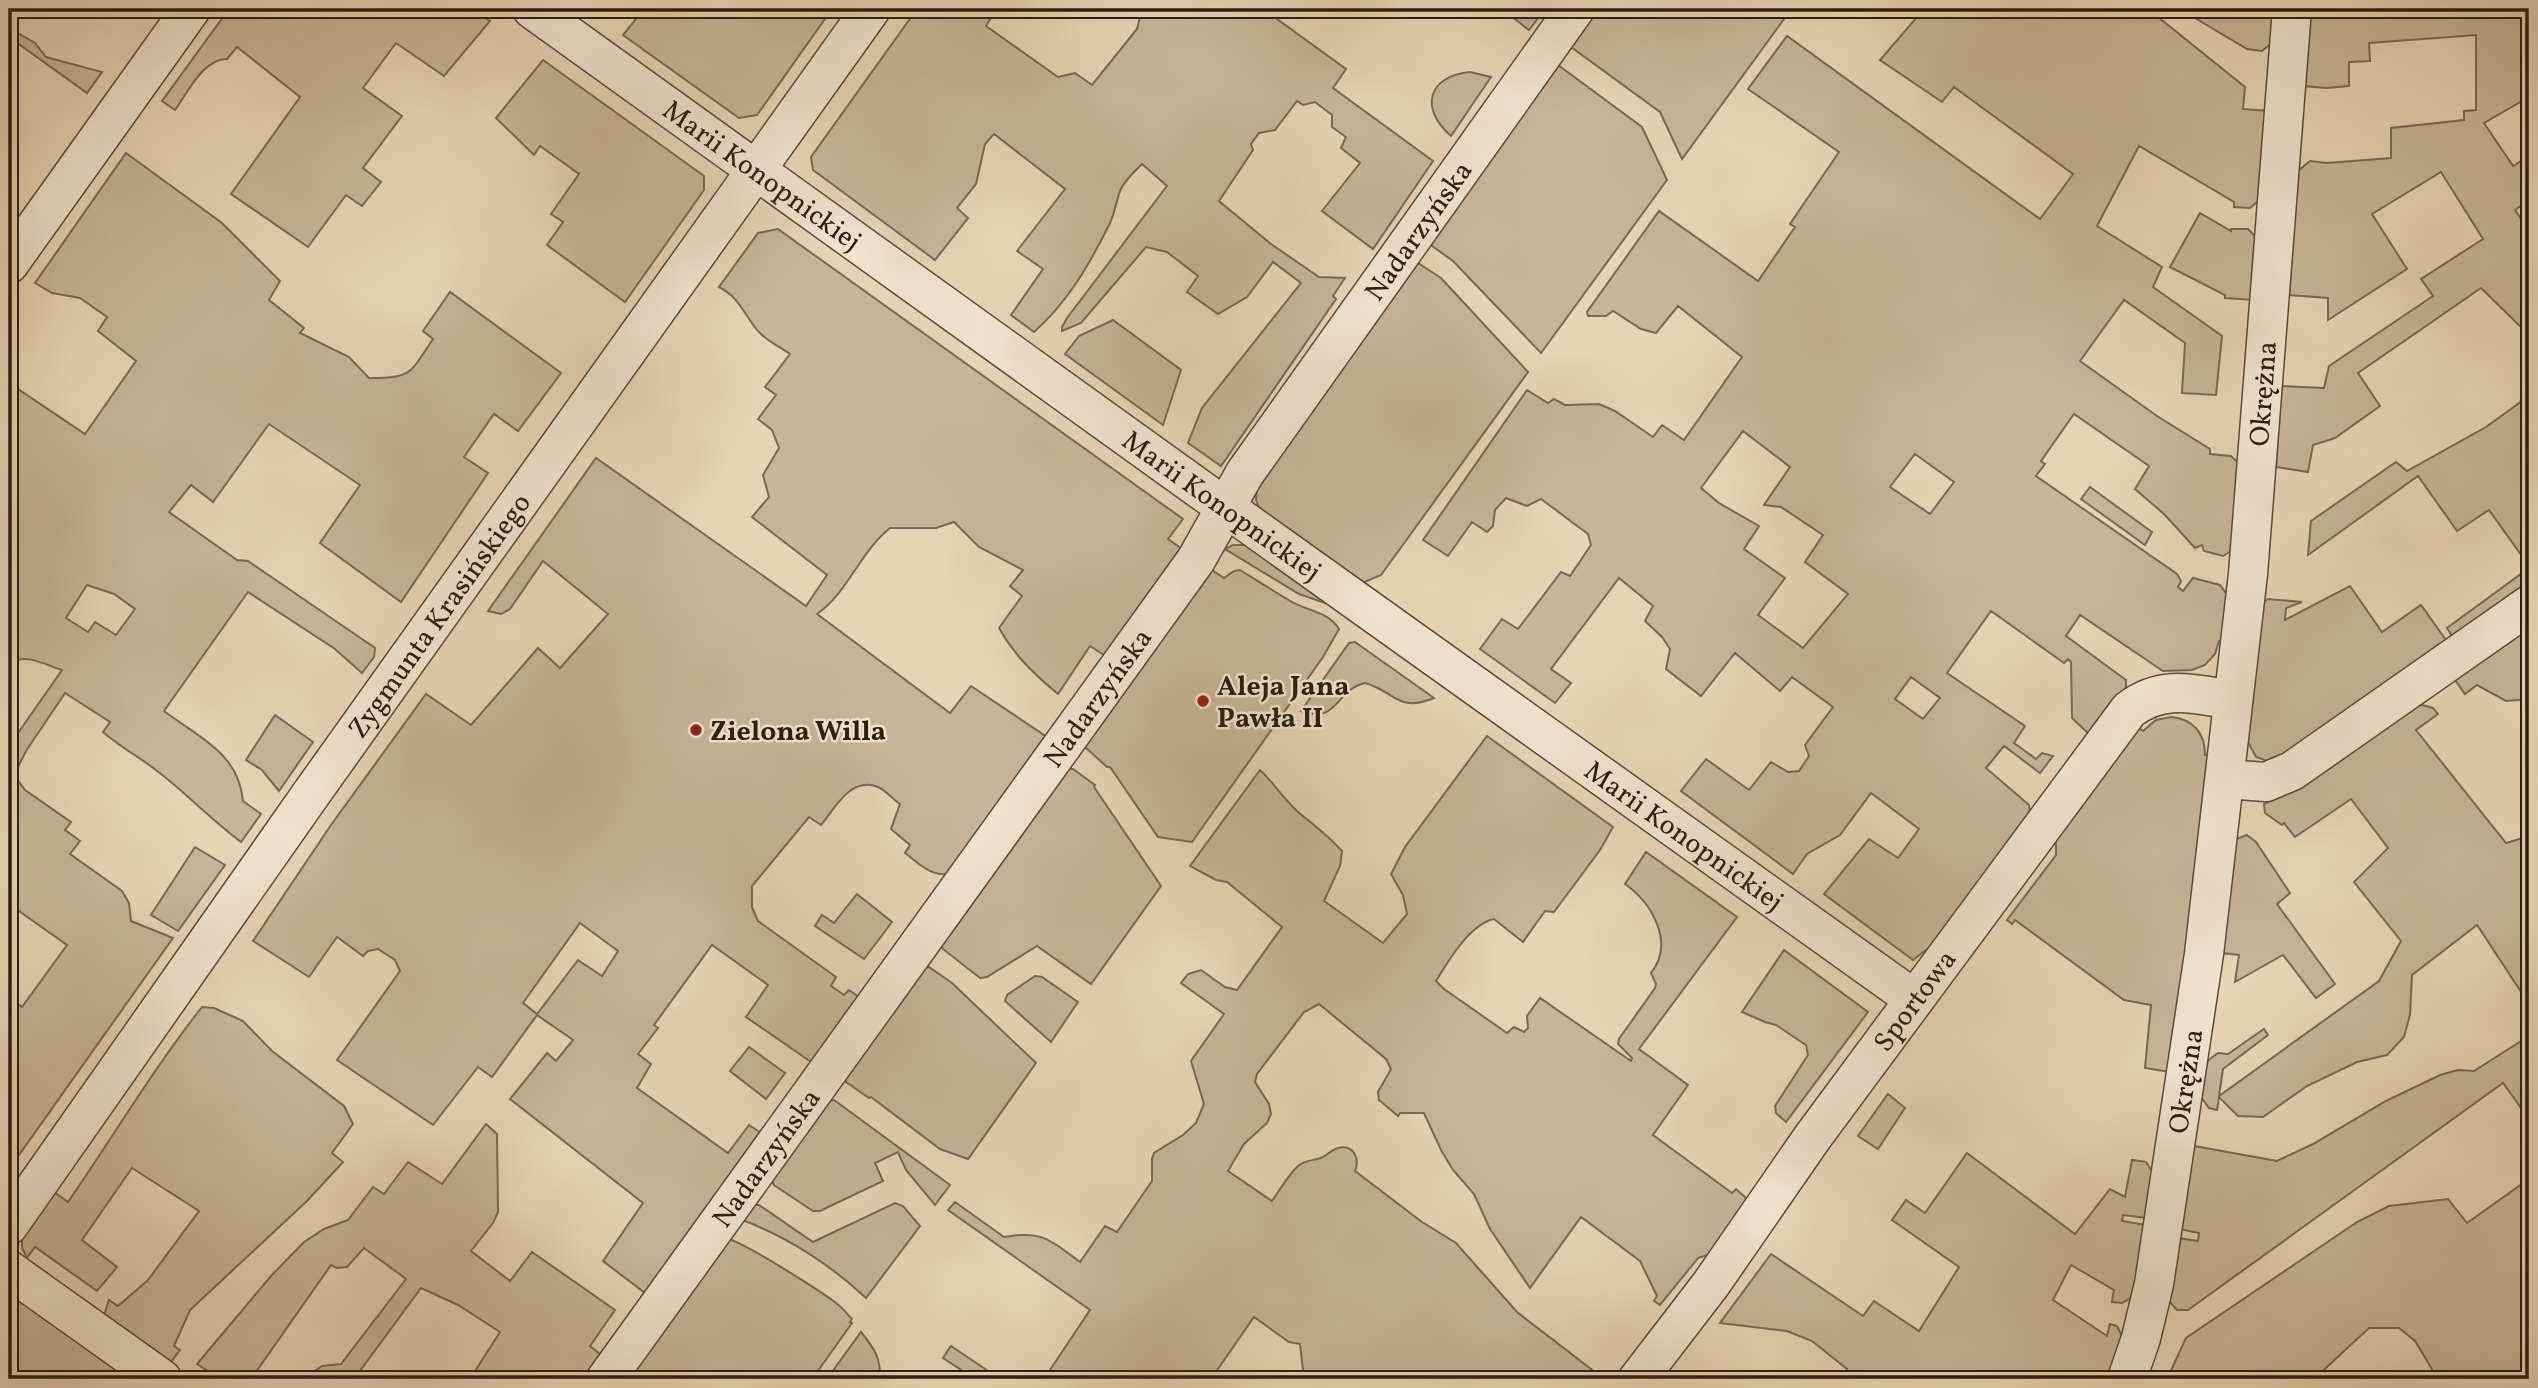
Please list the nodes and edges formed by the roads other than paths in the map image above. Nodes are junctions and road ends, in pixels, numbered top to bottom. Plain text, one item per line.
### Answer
1 (191, 9) edge
2 (532, 9) edge
3 (871, 9) edge
4 (1575, 9) edge
5 (2292, 9) edge
6 (757, 169) junction
7 (9, 264) edge
8 (1225, 508) junction
9 (2529, 605) edge
10 (2233, 700) junction
11 (2225, 779) junction
12 (1914, 999) junction
13 (9, 1225) edge
14 (9, 1270) edge
15 (162, 1379) edge
16 (606, 1379) edge
17 (1638, 1379) edge
18 (2127, 1379) edge

1 - 7 street
2 - 6 street, Marii Konopnickiej
3 - 6 street, Zygmunta Krasińskiego
4 - 8 street, Nadarzyńska
5 - 10 street, Okrężna
6 - 8 street, Marii Konopnickiej
6 - 13 street, Zygmunta Krasińskiego
8 - 12 street, Marii Konopnickiej
8 - 16 street, Nadarzyńska
9 - 11 street
10 - 11 street, Okrężna
10 - 12 street, Sportowa
11 - 18 street, Okrężna
12 - 17 street, Sportowa
14 - 15 street

